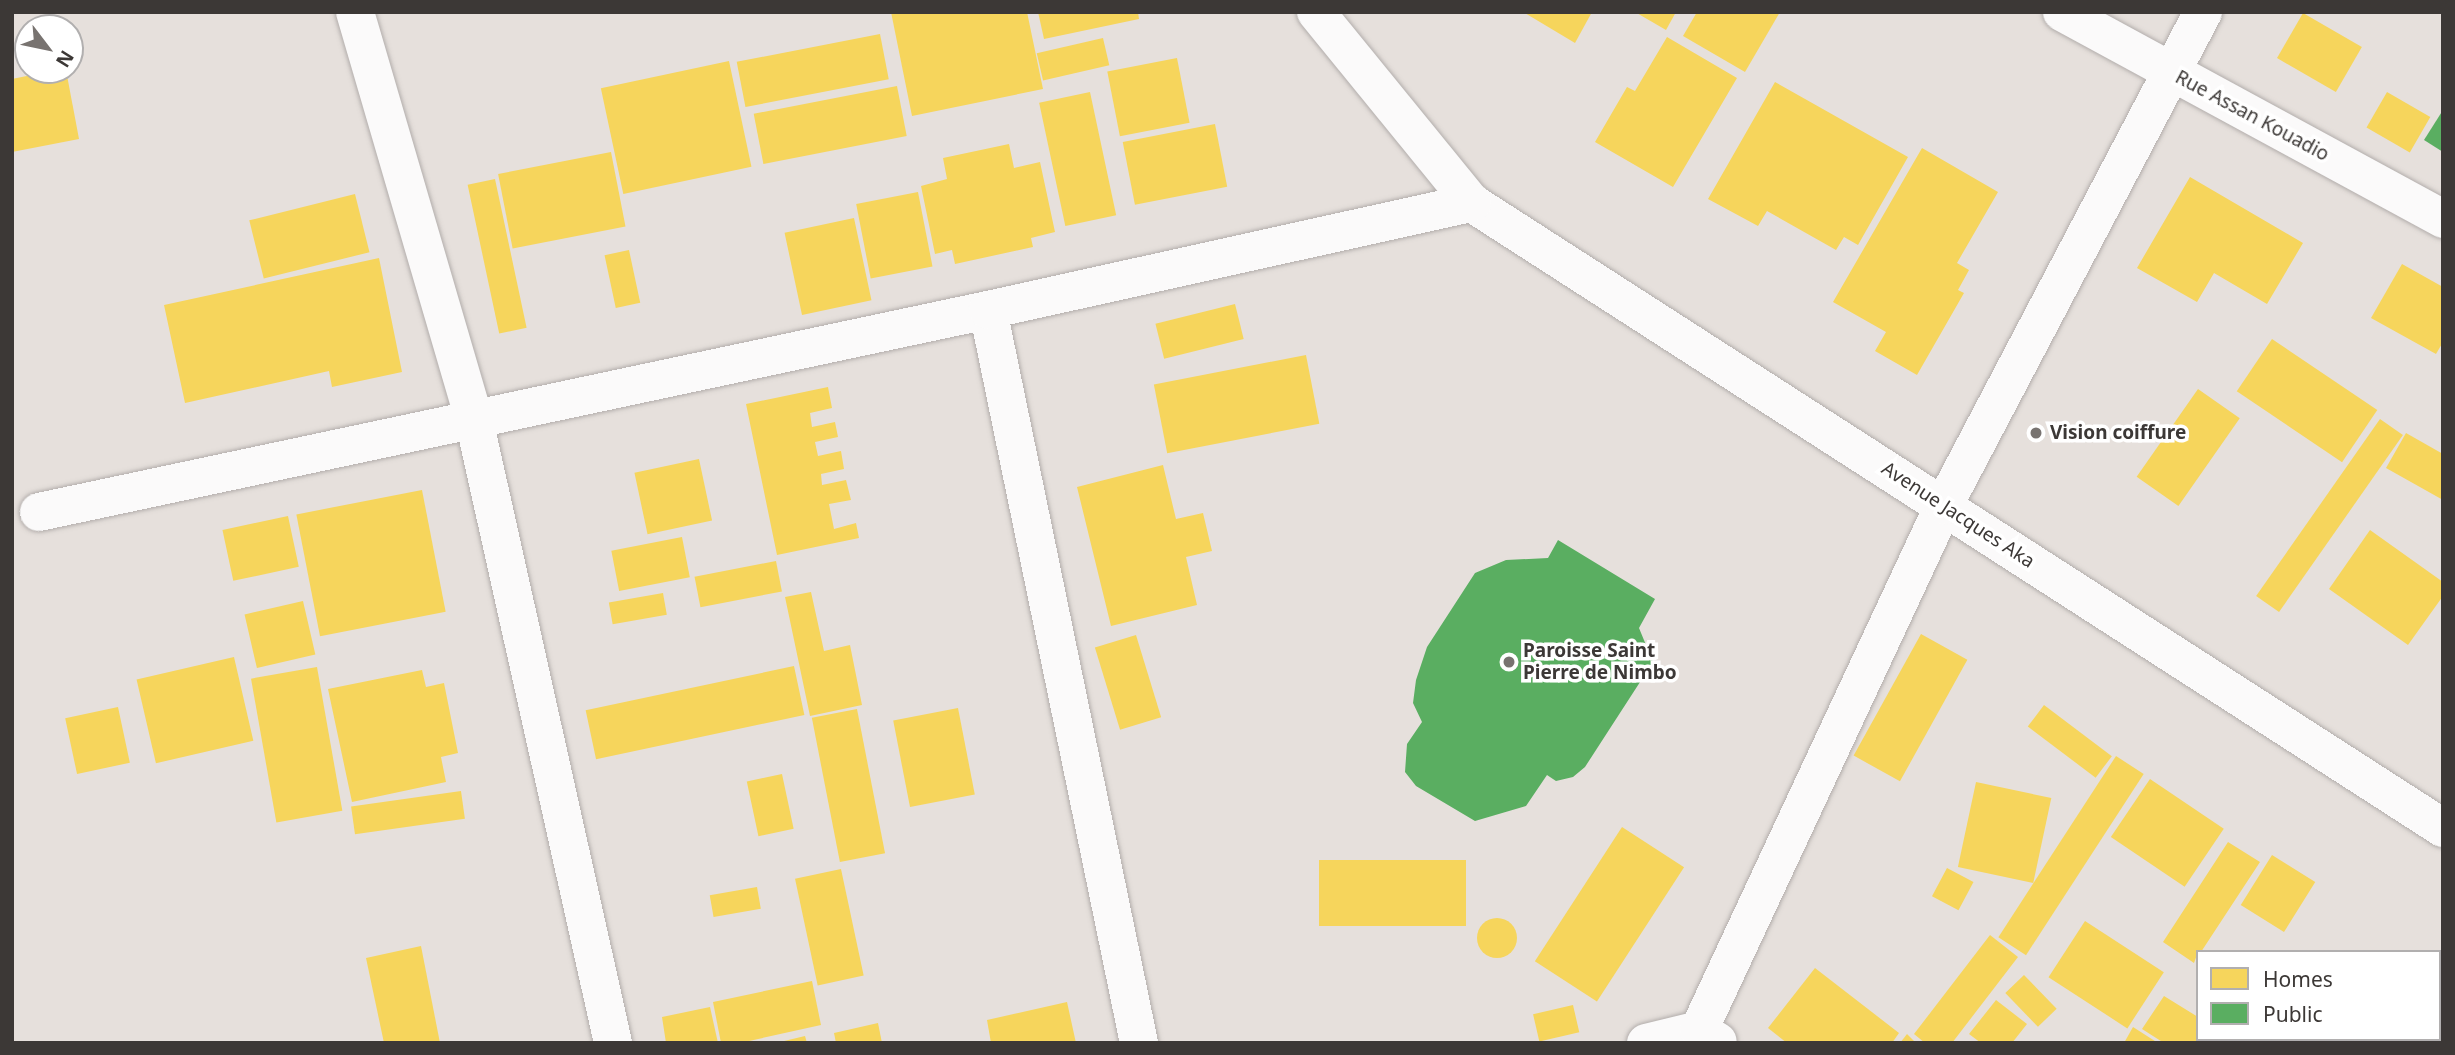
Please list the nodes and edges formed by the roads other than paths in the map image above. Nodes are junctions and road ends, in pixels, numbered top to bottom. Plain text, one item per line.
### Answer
1 (355, 12) edge
2 (1316, 12) edge
3 (2062, 12) edge
4 (2203, 12) edge
5 (2170, 72) junction
6 (1472, 203) junction
7 (2443, 219) edge
8 (988, 310) junction
9 (474, 420) junction
10 (1944, 505) junction
11 (39, 512) dead end
12 (2443, 828) edge
13 (1705, 1039) edge
14 (613, 1043) edge
15 (1139, 1043) edge
16 (1646, 1043) edge

1 - 9 street
2 - 6 street, Avenue Jacques Aka
3 - 5 street, Rue Assan Kouadio
4 - 5 street
5 - 7 street, Rue Assan Kouadio
5 - 10 street
6 - 8 street
6 - 10 street, Avenue Jacques Aka
8 - 9 street
8 - 15 street
9 - 11 street
9 - 14 street
10 - 12 street, Avenue Jacques Aka
10 - 13 street
13 - 16 street

